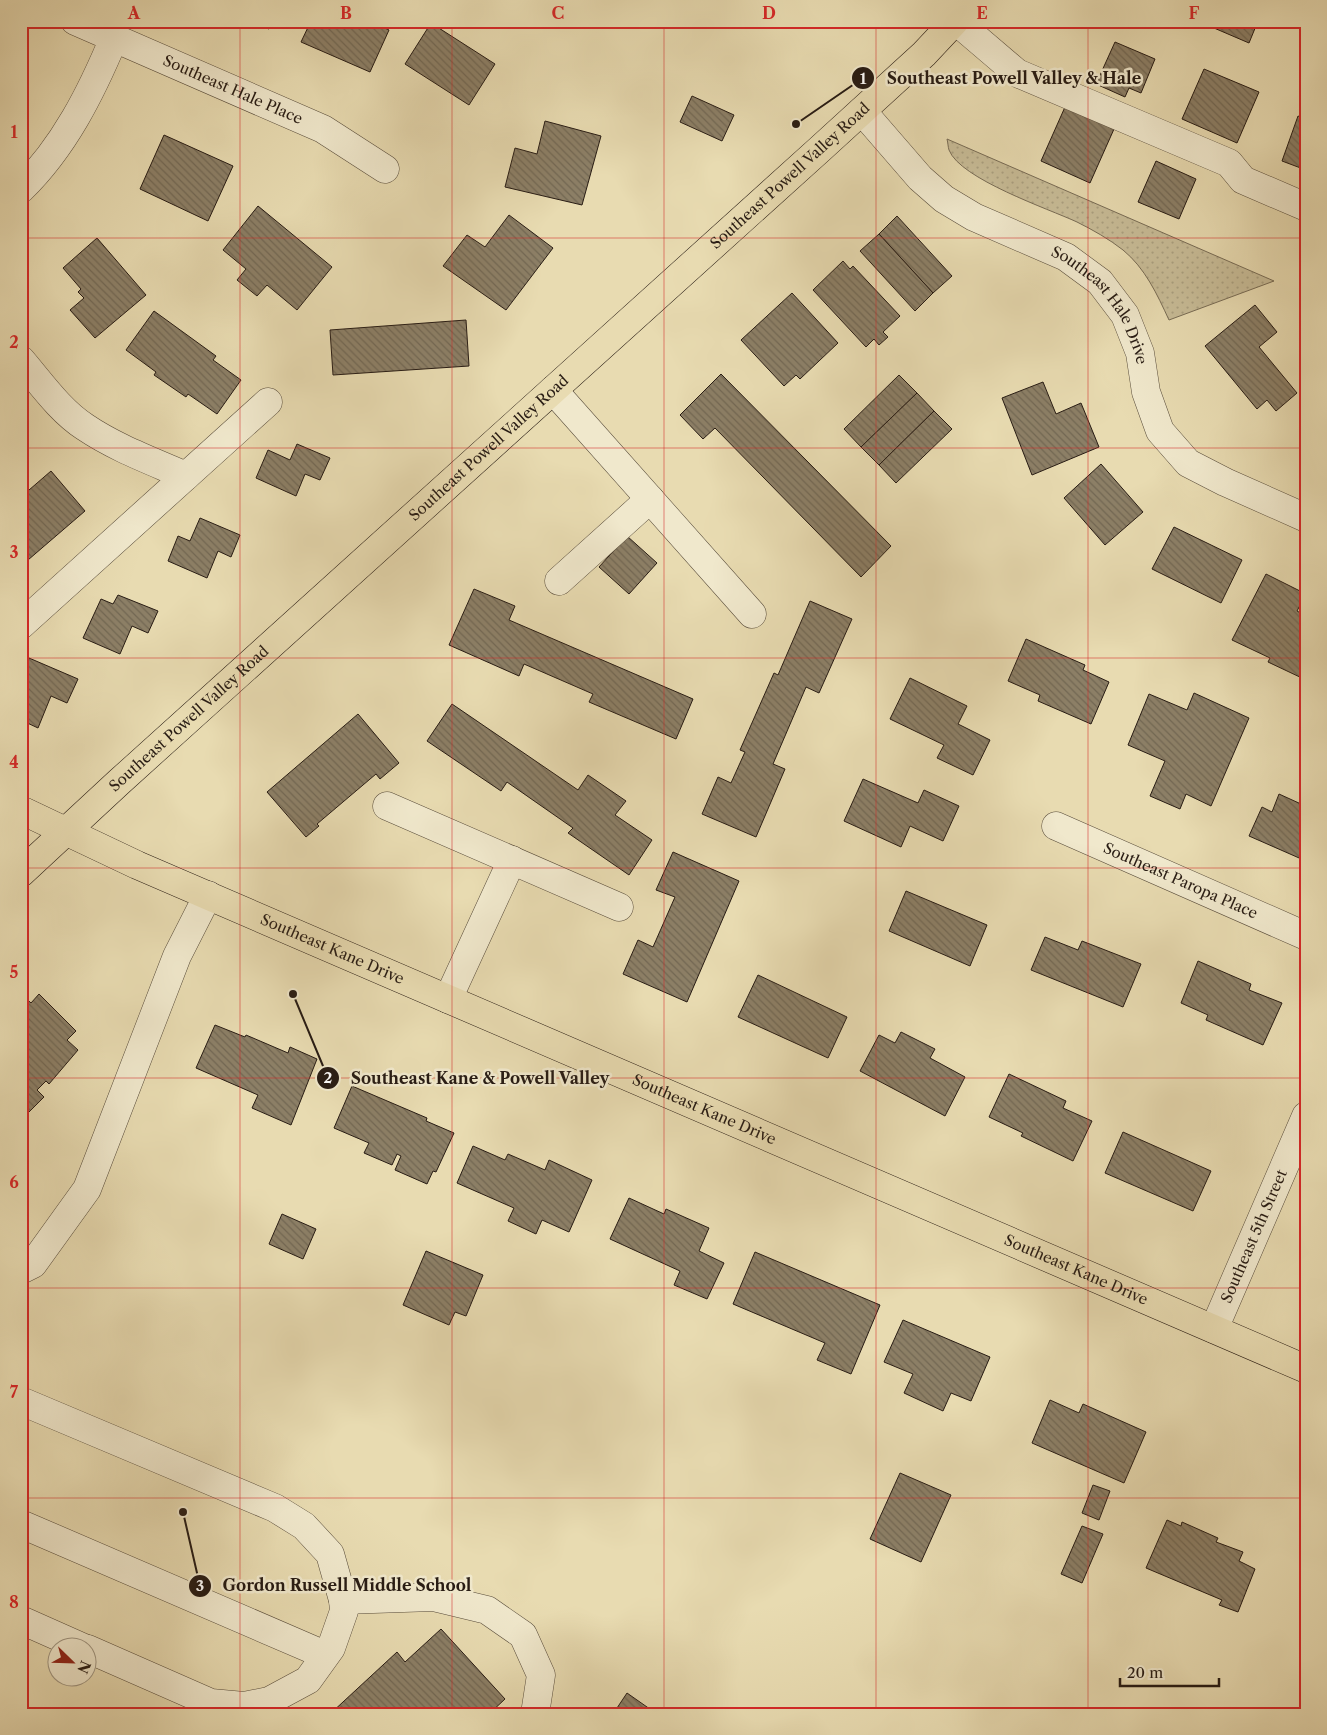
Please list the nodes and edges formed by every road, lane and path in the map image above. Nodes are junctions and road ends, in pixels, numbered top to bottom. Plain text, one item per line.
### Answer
1 (75, 21) edge
2 (956, 21) edge
3 (114, 38) junction
4 (862, 111) junction
5 (385, 169) dead end
6 (21, 189) edge
7 (1306, 207) edge
8 (21, 360) edge
9 (553, 390) junction
10 (268, 402) dead end
11 (186, 476) junction
12 (650, 499) junction
13 (1306, 518) edge
14 (559, 581) dead end
15 (752, 614) dead end
16 (21, 625) edge
17 (387, 806) dead end
18 (21, 810) edge
19 (1056, 826) dead end
20 (66, 831) junction
21 (512, 860) junction
22 (21, 873) edge
23 (208, 895) junction
24 (619, 907) dead end
25 (1306, 936) edge
26 (448, 999) junction
27 (1306, 1116) edge
28 (21, 1270) edge
29 (1214, 1329) junction
30 (1306, 1369) edge
31 (21, 1401) edge
32 (21, 1524) edge
33 (342, 1600) junction
34 (21, 1620) edge
35 (62, 1638) edge
36 (98, 1653) edge
37 (325, 1656) junction
38 (535, 1714) edge

1 - 3 street, Southeast Hale Place
2 - 4 main road, Southeast Powell Valley Road
2 - 7 street
3 - 5 street, Southeast Hale Place
3 - 6 street
4 - 9 main road, Southeast Powell Valley Road
4 - 13 street, Southeast Hale Drive
8 - 11 street
9 - 12 street
9 - 20 main road, Southeast Powell Valley Road
10 - 11 street
11 - 16 street
12 - 14 street
12 - 15 street
17 - 21 street
18 - 20 main road, Southeast Kane Drive
19 - 25 street, Southeast Paropa Place
20 - 22 main road, Southeast Powell Valley Road
20 - 23 main road, Southeast Kane Drive
21 - 24 street
21 - 26 street
23 - 26 main road, Southeast Kane Drive
23 - 28 street
26 - 29 main road, Southeast Kane Drive
27 - 29 street, Southeast 5th Street
29 - 30 main road, Southeast Kane Drive
31 - 33 street
32 - 37 street
33 - 37 street
33 - 38 street
34 - 35 street
36 - 37 street

